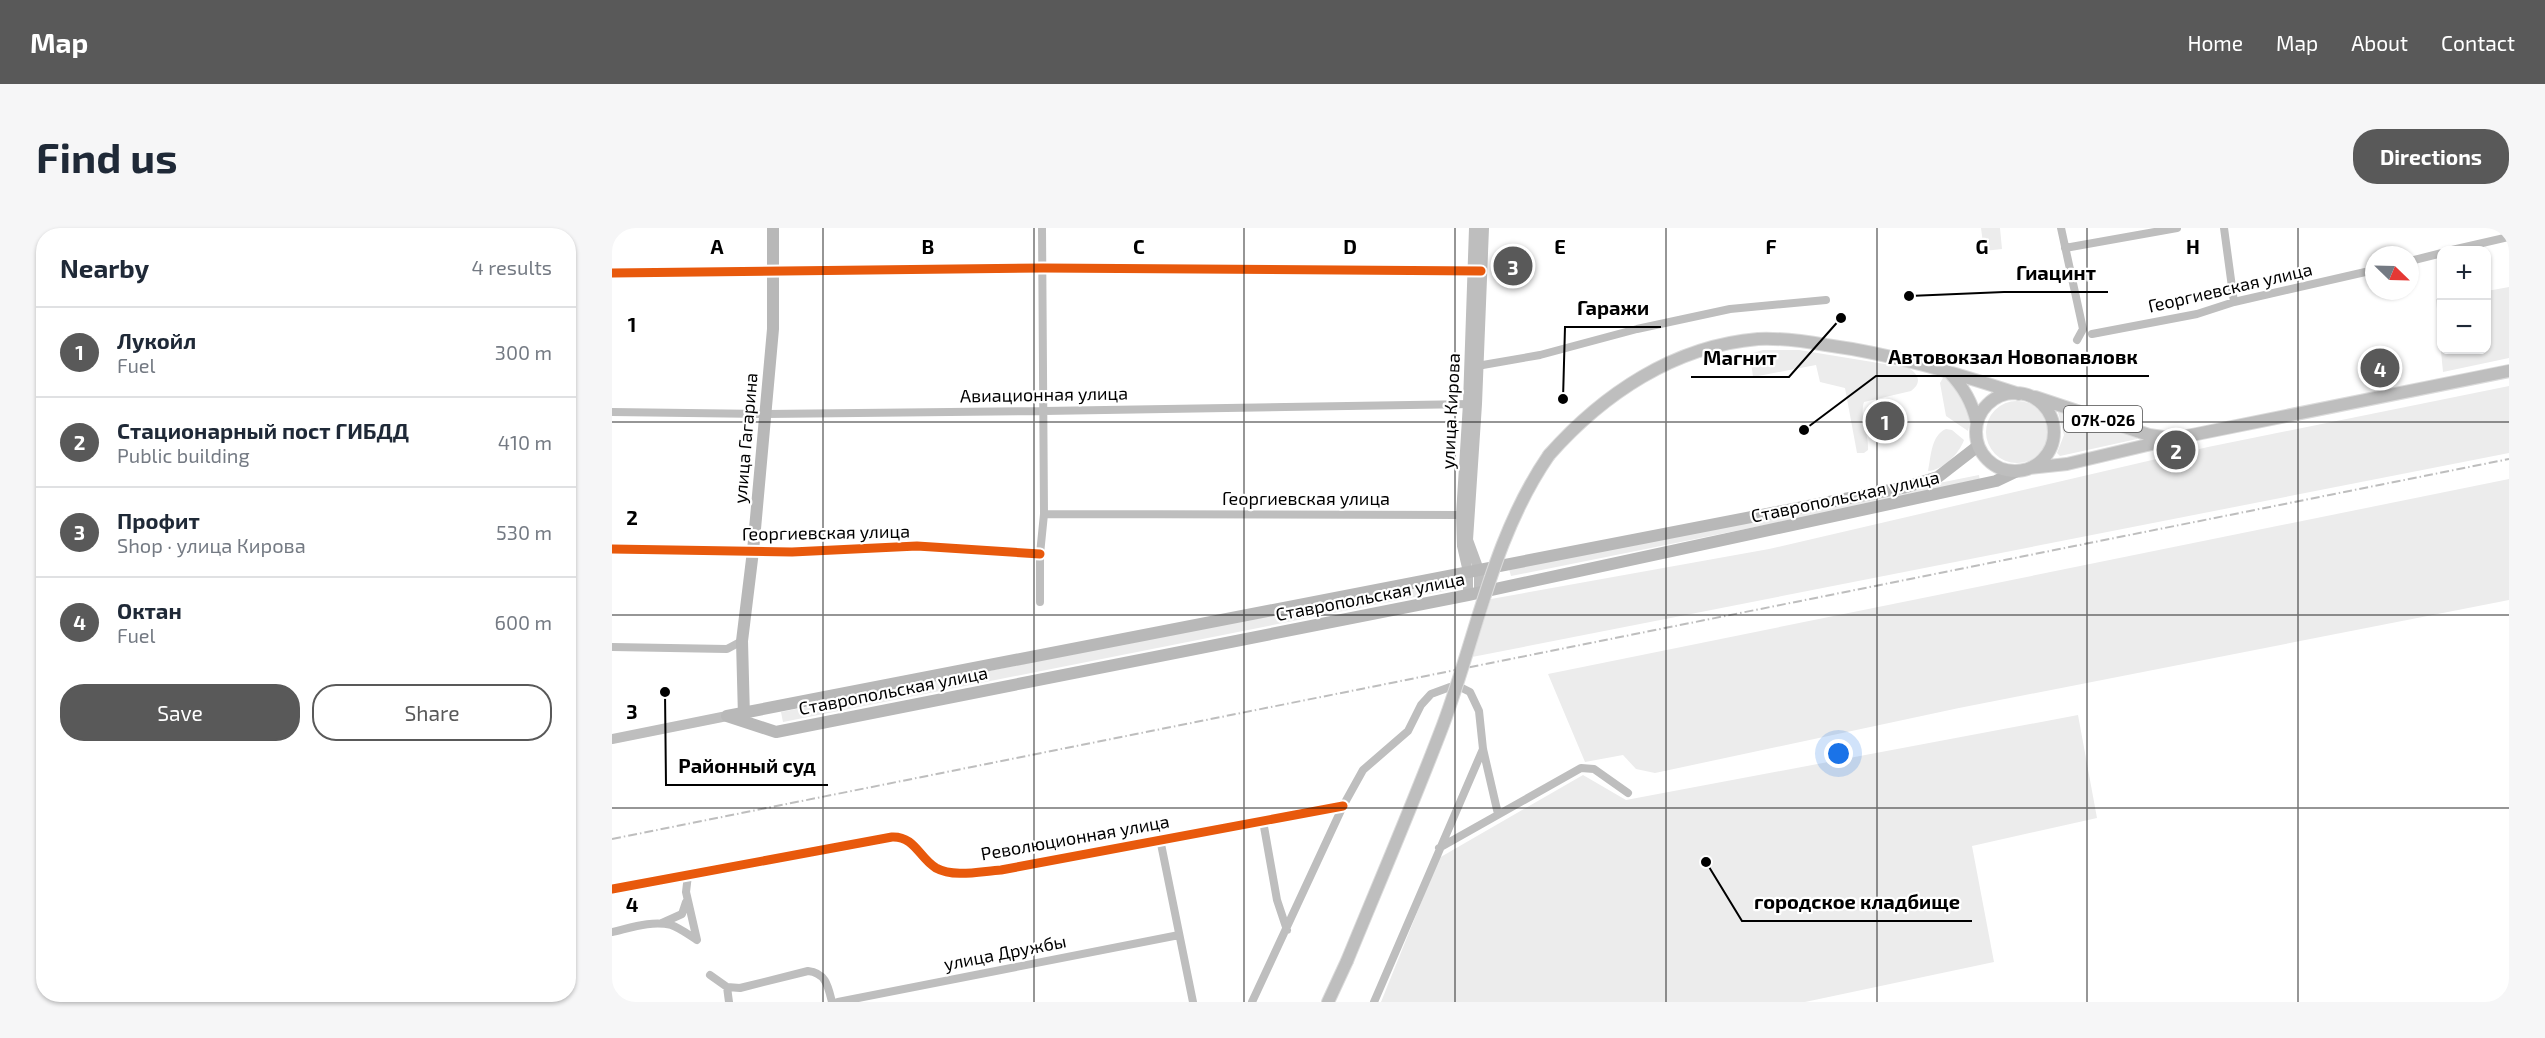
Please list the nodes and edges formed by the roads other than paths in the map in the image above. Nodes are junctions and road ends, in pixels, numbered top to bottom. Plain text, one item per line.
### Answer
1 (773, 228) edge
2 (1042, 228) edge
3 (1474, 228) edge
4 (1484, 228) edge
5 (2061, 228) edge
6 (2177, 228) edge
7 (2224, 228) edge
8 (2509, 237) edge
9 (2470, 246) edge
10 (2066, 248) junction
11 (2437, 254) edge
12 (2419, 259) edge
13 (1043, 268) junction
14 (1477, 271) junction
15 (2365, 272) edge
16 (612, 273) edge
17 (773, 273) junction
18 (1826, 300) dead end
19 (2234, 302) junction
20 (2092, 334) dead end
21 (2078, 339) dead end
22 (1477, 366) junction
23 (1948, 371) junction
24 (2509, 371) edge
25 (2025, 395) junction
26 (1472, 404) junction
27 (1044, 411) junction
28 (612, 412) edge
29 (766, 414) junction
30 (1977, 423) junction
31 (2177, 438) junction
32 (1978, 446) junction
33 (2030, 468) junction
34 (2017, 471) junction
35 (1044, 514) junction
36 (1461, 515) junction
37 (612, 549) edge
38 (753, 551) junction
39 (1040, 554) junction
40 (1473, 571) junction
41 (1474, 594) junction
42 (1040, 602) dead end
43 (742, 641) junction
44 (612, 647) edge
45 (727, 649) junction
46 (741, 661) junction
47 (727, 716) joint
48 (744, 717) junction
49 (612, 739) edge
50 (1483, 749) junction
51 (1628, 793) dead end
52 (1343, 806) junction
53 (1498, 814) junction
54 (1263, 821) junction
55 (1160, 838) junction
56 (1439, 848) junction
57 (688, 875) junction
58 (612, 889) edge
59 (686, 892) junction
60 (659, 924) junction
61 (1287, 930) junction
62 (612, 932) edge
63 (1179, 935) junction
64 (710, 975) dead end
65 (727, 987) junction
66 (729, 1002) edge
67 (832, 1002) edge
68 (838, 1002) edge
69 (1193, 1002) edge
70 (1252, 1002) edge
71 (1328, 1002) edge
72 (1374, 1002) edge

1 - 17 main road, улица Гагарина
2 - 13 street
3 - 14 street, улица Кирова
4 - 14 street, улица Кирова
5 - 10 street
6 - 10 street
7 - 19 street
8 - 9 street
10 - 21 street
11 - 12 street
13 - 14 street
13 - 17 street
13 - 27 street
14 - 22 street, улица Кирова
14 - 26 street, улица Кирова
15 - 19 street, Георгиевская улица
16 - 17 street
17 - 29 main road, улица Гагарина
18 - 22 street
19 - 20 street, Георгиевская улица
22 - 26 street, улица Кирова
23 - 25 main road
23 - 30 main road
23 - 71 main road, bridge
24 - 31 main road, 07К-026
25 - 30 main road
25 - 31 main road, 07К-026
25 - 33 main road
26 - 27 street, Авиационная улица
26 - 36 street, улица Кирова
26 - 40 street, улица Кирова
27 - 29 street, Авиационная улица
27 - 35 street
28 - 29 street, Авиационная улица
29 - 38 main road, улица Гагарина
30 - 32 main road
31 - 33 main road, 07К-026
32 - 34 main road
32 - 40 main road, Ставропольская улица
33 - 34 main road
34 - 41 main road, Ставропольская улица
35 - 36 street, Георгиевская улица
35 - 39 street
36 - 40 street, улица Кирова
37 - 38 street, Георгиевская улица
38 - 39 street, Георгиевская улица
38 - 43 main road, улица Гагарина
39 - 42 street
40 - 41 street, улица Кирова
40 - 48 main road, Ставропольская улица
41 - 48 main road, Ставропольская улица
43 - 45 street
43 - 46 main road, улица Гагарина
44 - 45 street
45 - 46 street
46 - 48 main road, улица Гагарина
47 - 48 main road, Ставропольская улица
47 - 49 street, Ставропольская улица
50 - 52 street
50 - 53 street
50 - 56 street
51 - 53 street
52 - 54 street, Революционная улица
52 - 61 street
53 - 56 street
54 - 55 street, Революционная улица
54 - 61 street
55 - 57 street, Революционная улица
55 - 63 street
56 - 72 street
57 - 58 street, Революционная улица
57 - 59 street
59 - 60 street
59 - 60 street
60 - 62 street
61 - 70 street
63 - 68 street, улица Дружбы
63 - 69 street
64 - 65 street
65 - 66 street
65 - 67 street

